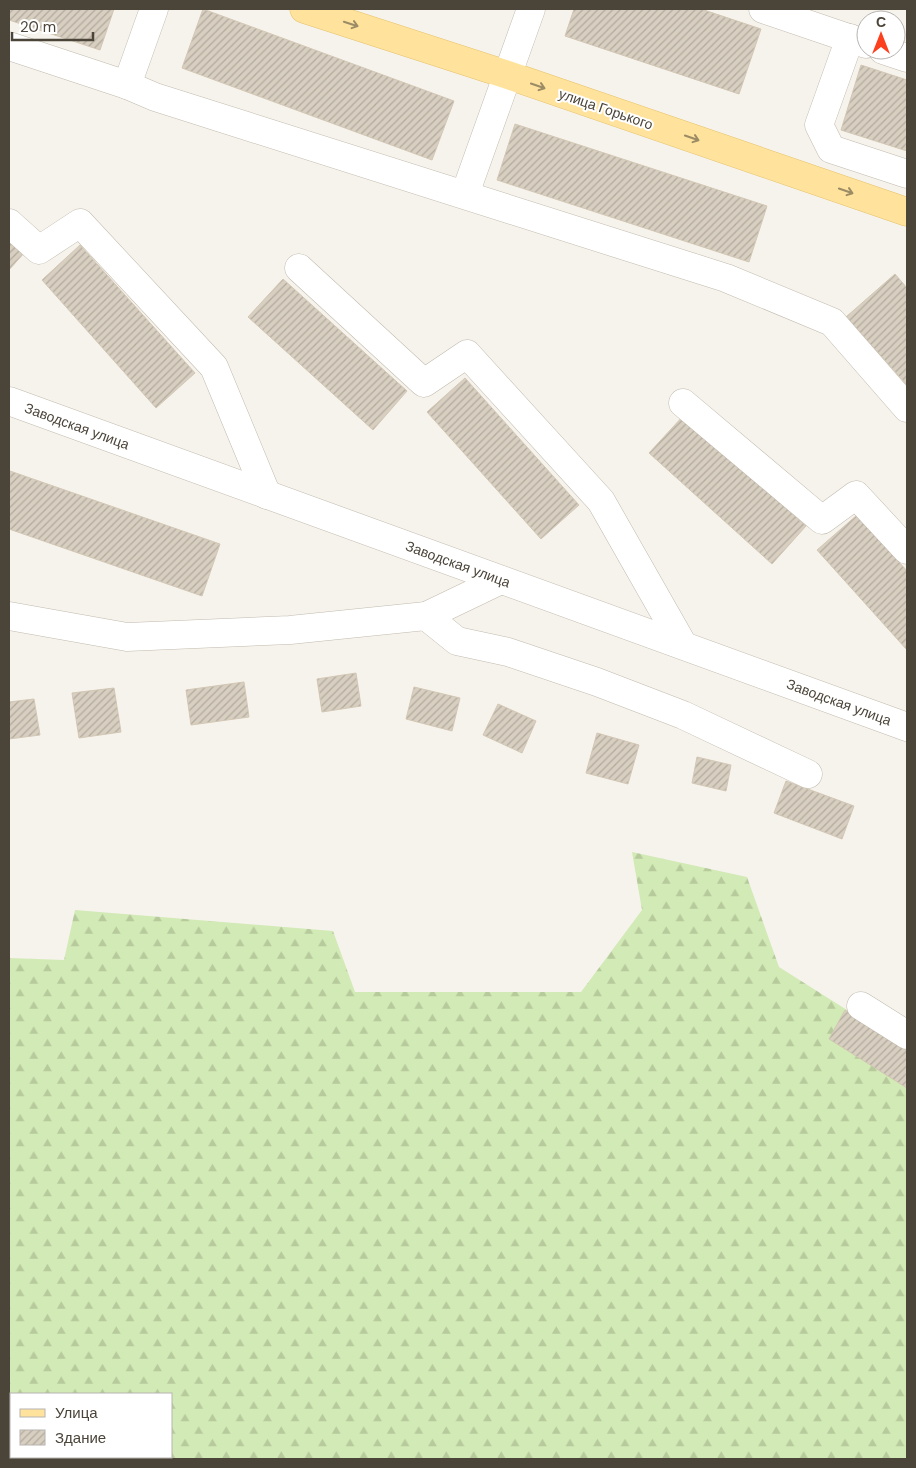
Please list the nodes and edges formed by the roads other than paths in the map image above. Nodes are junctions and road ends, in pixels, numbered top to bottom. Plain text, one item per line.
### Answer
1 (154, 9) edge
2 (304, 9) edge
3 (531, 9) edge
4 (763, 9) edge
5 (825, 19) edge
6 (856, 40) edge
7 (856, 45) edge
8 (9, 46) edge
9 (508, 75) junction
10 (127, 85) junction
11 (907, 174) edge
12 (465, 194) junction
13 (907, 212) edge
14 (9, 223) edge
15 (299, 268) dead end
16 (9, 401) edge
17 (683, 403) dead end
18 (907, 408) edge
19 (267, 495) junction
20 (907, 550) edge
21 (501, 580) junction
22 (9, 616) edge
23 (426, 616) junction
24 (683, 645) junction
25 (907, 727) edge
26 (808, 774) dead end
27 (861, 1006) dead end
28 (907, 1035) edge

1 - 10 street
2 -> 9 main road, улица Горького
3 - 9 street
4 - 5 street
5 - 6 street
7 - 11 street
8 - 10 street
9 - 12 street
9 -> 13 main road, улица Горького
10 - 12 street
12 - 18 street
14 - 19 street
15 - 24 street
16 - 19 street, Заводская улица
17 - 20 street
19 - 21 street, Заводская улица
21 - 23 street
21 - 24 street, Заводская улица
22 - 23 street
23 - 26 street
24 - 25 street, Заводская улица
27 - 28 street

